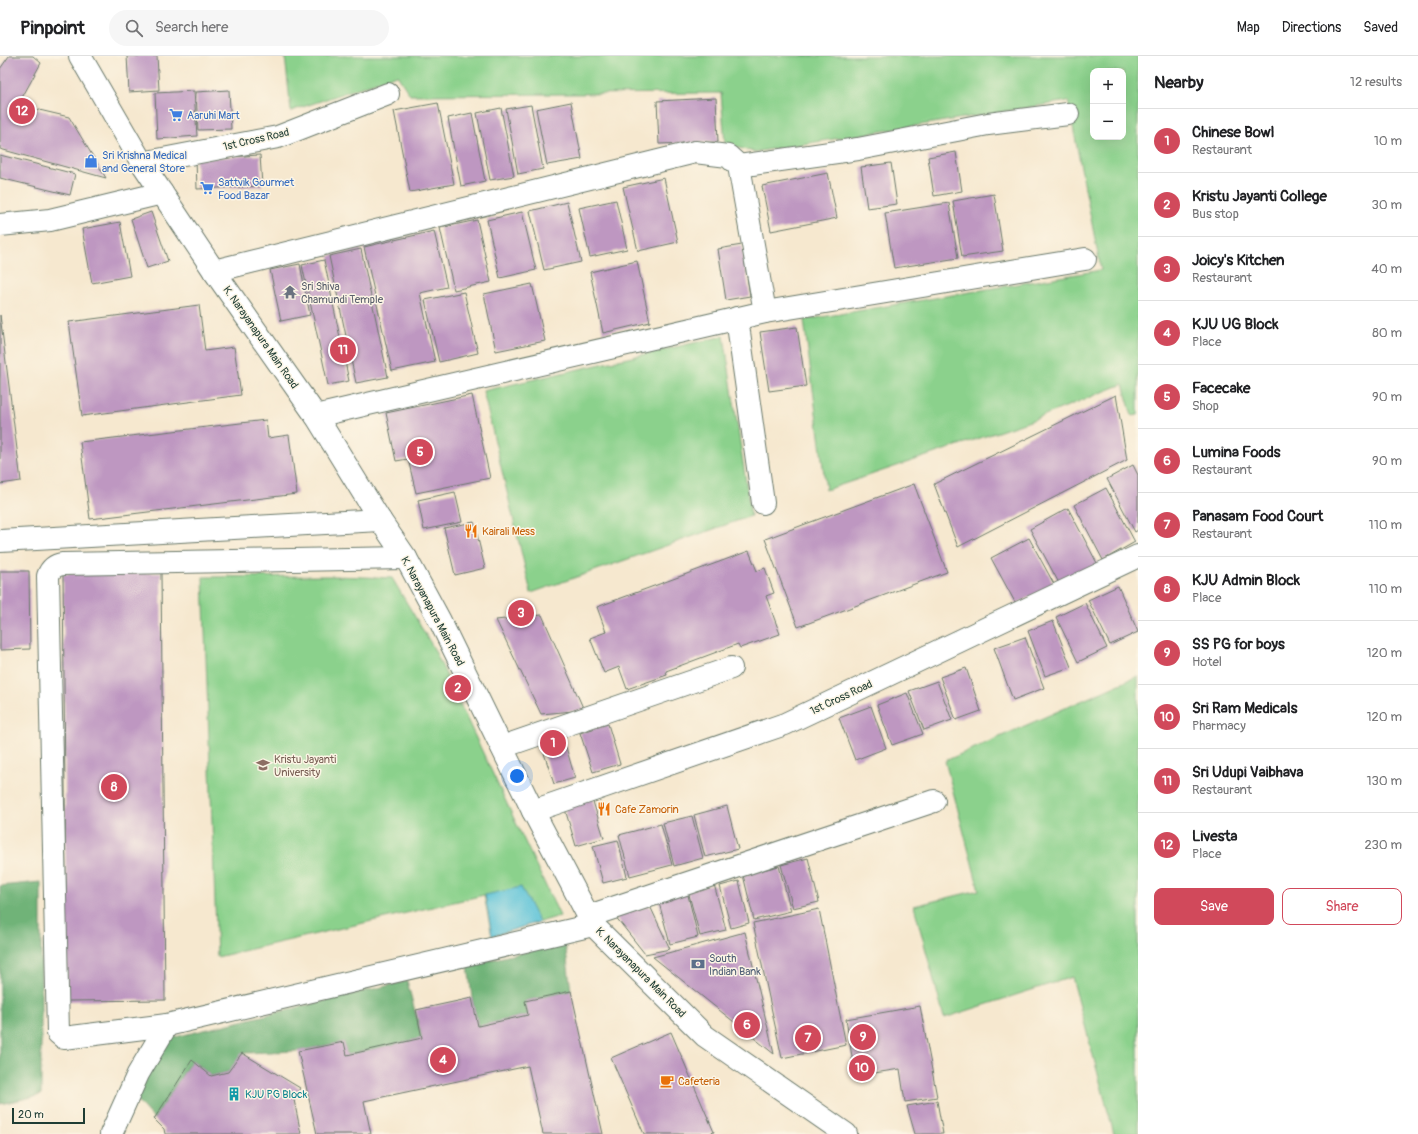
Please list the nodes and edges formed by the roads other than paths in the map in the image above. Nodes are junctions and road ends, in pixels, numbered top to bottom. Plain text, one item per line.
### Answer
1 (80, 56) edge
2 (388, 94) dead end
3 (1068, 114) dead end
4 (142, 163) junction
5 (739, 166) junction
6 (162, 193) junction
7 (0, 225) edge
8 (1085, 260) dead end
9 (214, 271) junction
10 (765, 312) junction
11 (737, 318) junction
12 (316, 416) junction
13 (763, 503) dead end
14 (380, 520) junction
15 (0, 541) edge
16 (1138, 556) edge
17 (406, 558) junction
18 (731, 668) dead end
19 (502, 747) junction
20 (934, 801) dead end
21 (533, 810) junction
22 (591, 920) junction
23 (167, 1025) junction
24 (111, 1134) edge
25 (846, 1134) edge

1 - 4 street, K. Narayanapura Main Road
2 - 4 street, 1st Cross Road
3 - 5 street
4 - 6 street, K. Narayanapura Main Road
5 - 9 street
5 - 10 street
6 - 7 street
6 - 9 street, K. Narayanapura Main Road
8 - 10 street
9 - 12 street, K. Narayanapura Main Road
10 - 11 street
11 - 12 street
11 - 13 street
12 - 14 street, K. Narayanapura Main Road
14 - 15 street
14 - 17 street, K. Narayanapura Main Road
16 - 21 street, 1st Cross Road
17 - 19 street, K. Narayanapura Main Road
17 - 23 street
18 - 19 street
19 - 21 street, K. Narayanapura Main Road
20 - 22 street
21 - 22 street, K. Narayanapura Main Road
22 - 23 street
22 - 25 street, K. Narayanapura Main Road
23 - 24 street

